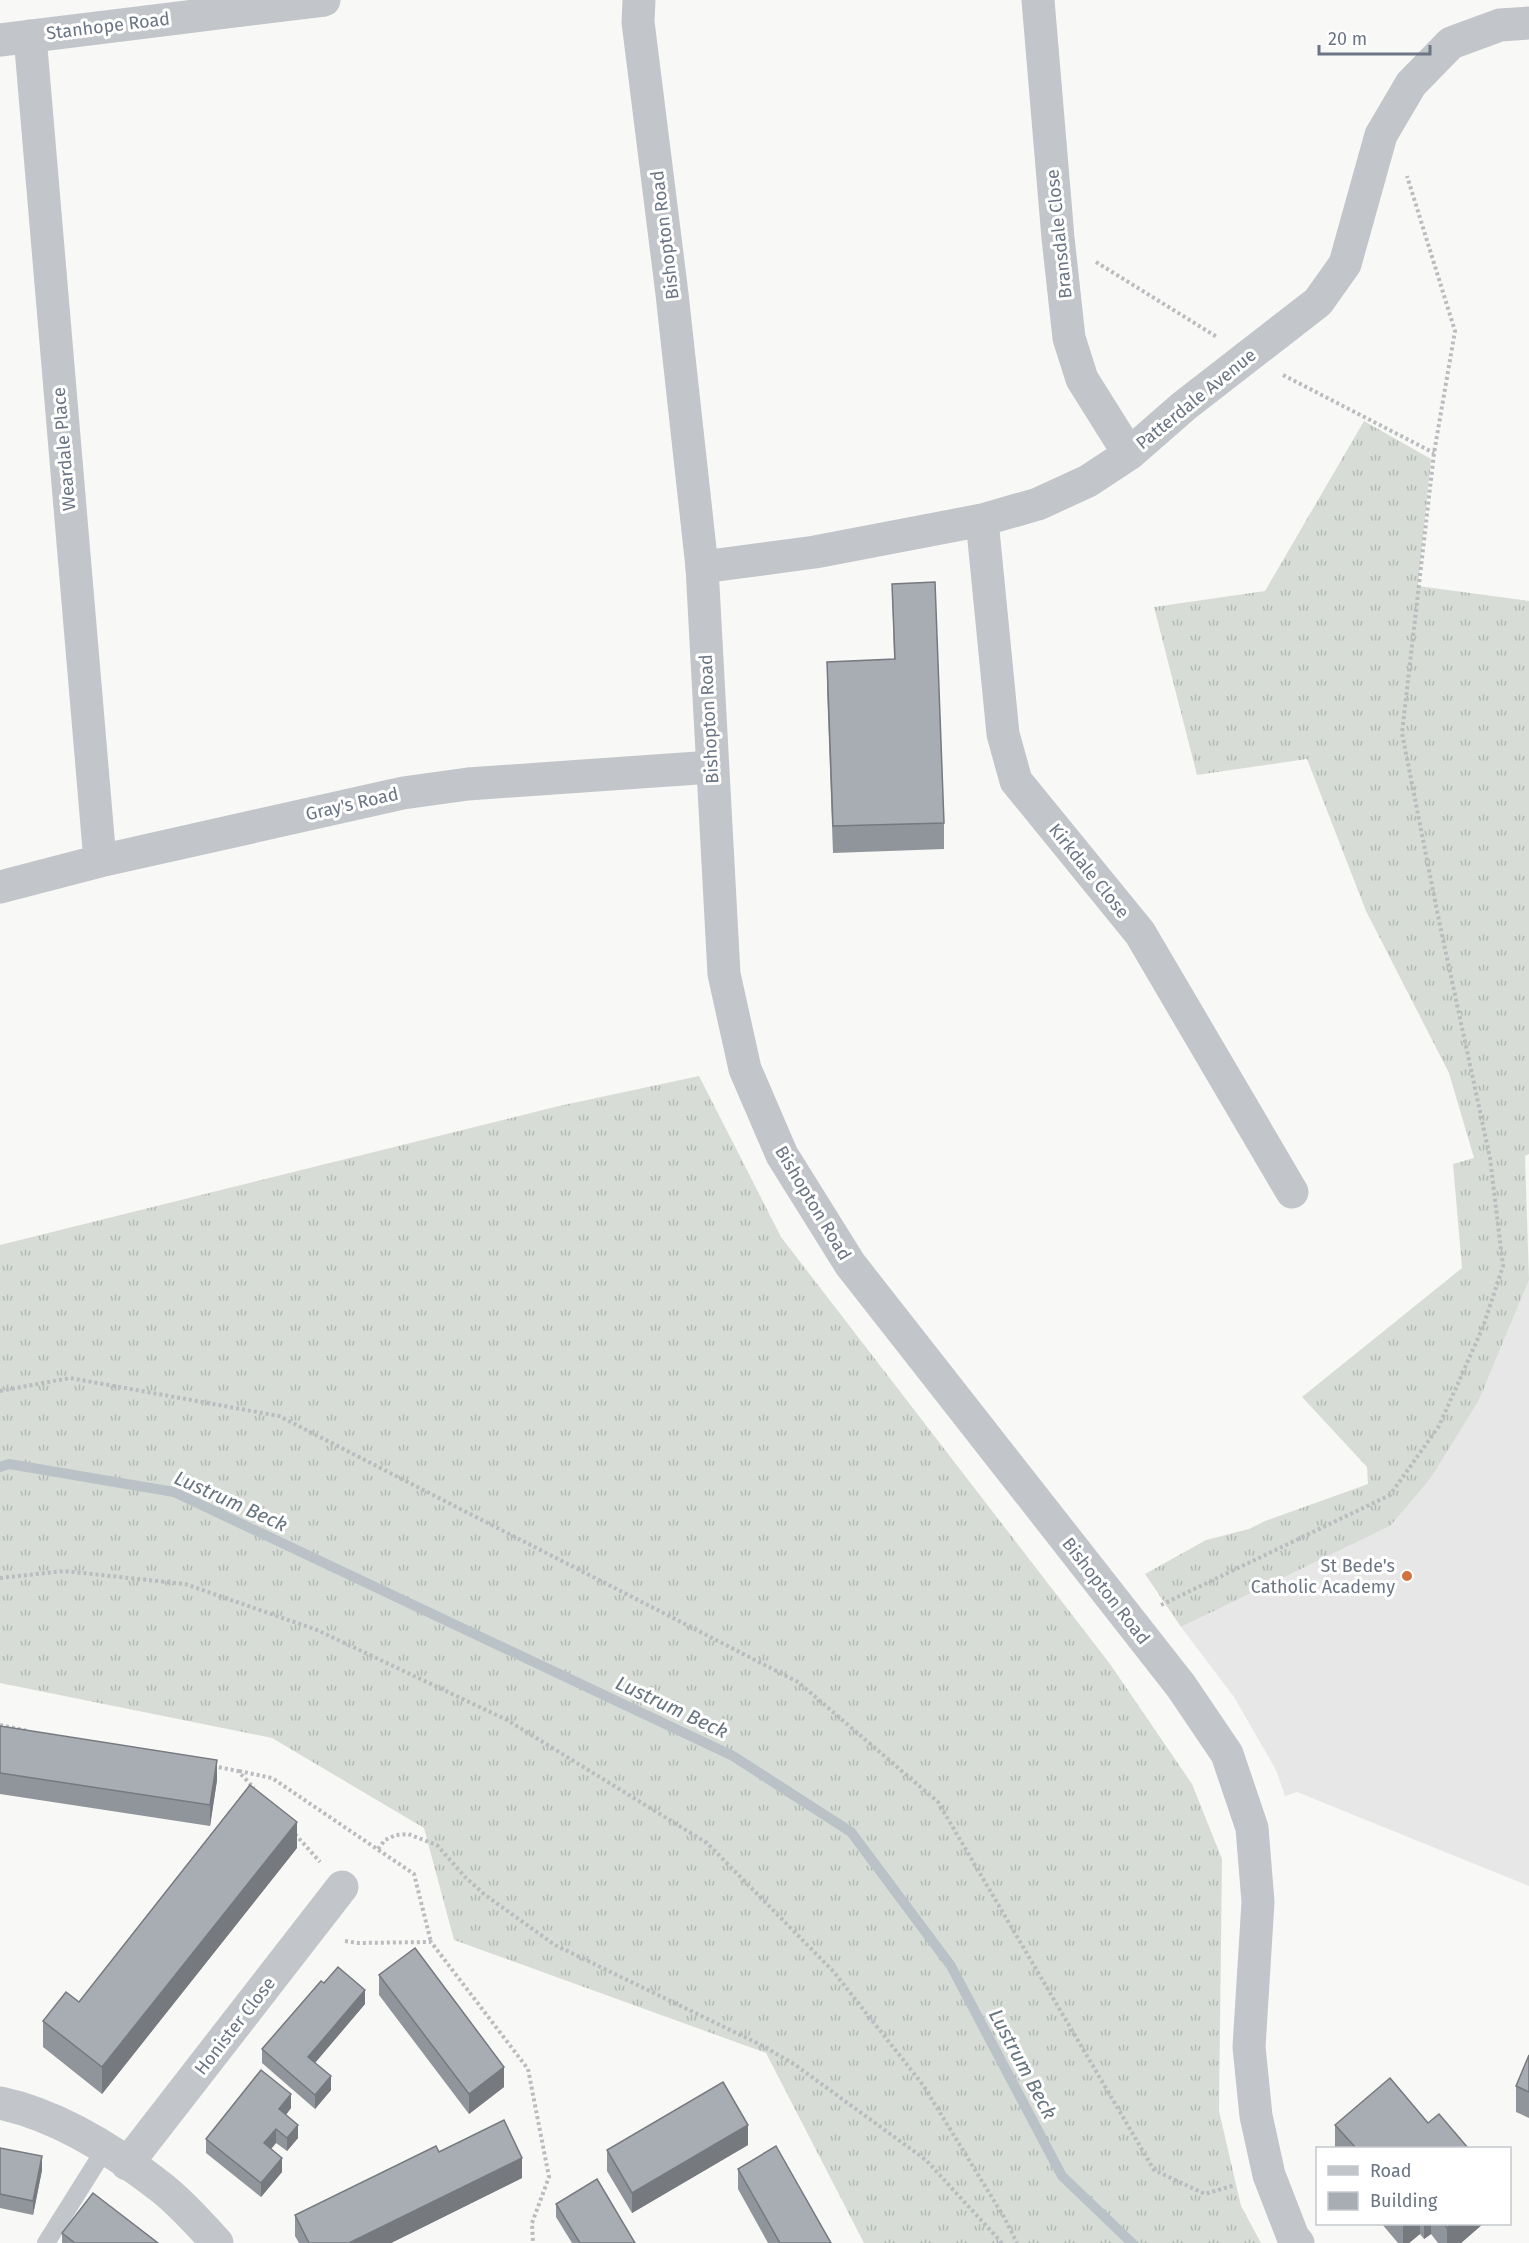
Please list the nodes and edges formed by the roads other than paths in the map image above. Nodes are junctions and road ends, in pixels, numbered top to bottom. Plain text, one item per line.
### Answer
1 (324, 0) edge
2 (639, 0) edge
3 (1038, 0) edge
4 (1529, 23) edge
5 (15, 38) edge
6 (1129, 454) junction
7 (982, 520) junction
8 (702, 567) junction
9 (712, 767) junction
10 (100, 861) junction
11 (0, 887) edge
12 (1292, 1192) dead end
13 (342, 1887) road end
14 (0, 2103) edge
15 (116, 2157) junction
16 (46, 2243) edge
17 (217, 2243) edge
18 (1298, 2243) edge

1 - 5 street, Stanhope Road
2 - 8 street, Bishopton Road
3 - 6 street, Bransdale Close
4 - 6 street, Patterdale Avenue
5 - 10 street, Weardale Place
6 - 7 street, Patterdale Avenue
7 - 8 street, Patterdale Avenue
7 - 12 street, Kirkdale Close
8 - 9 street, Bishopton Road
9 - 10 street, Gray's Road
9 - 18 street, Bishopton Road
10 - 11 street, Gray's Road
13 - 15 street, Honister Close
14 - 15 street
15 - 16 lane
15 - 17 street

